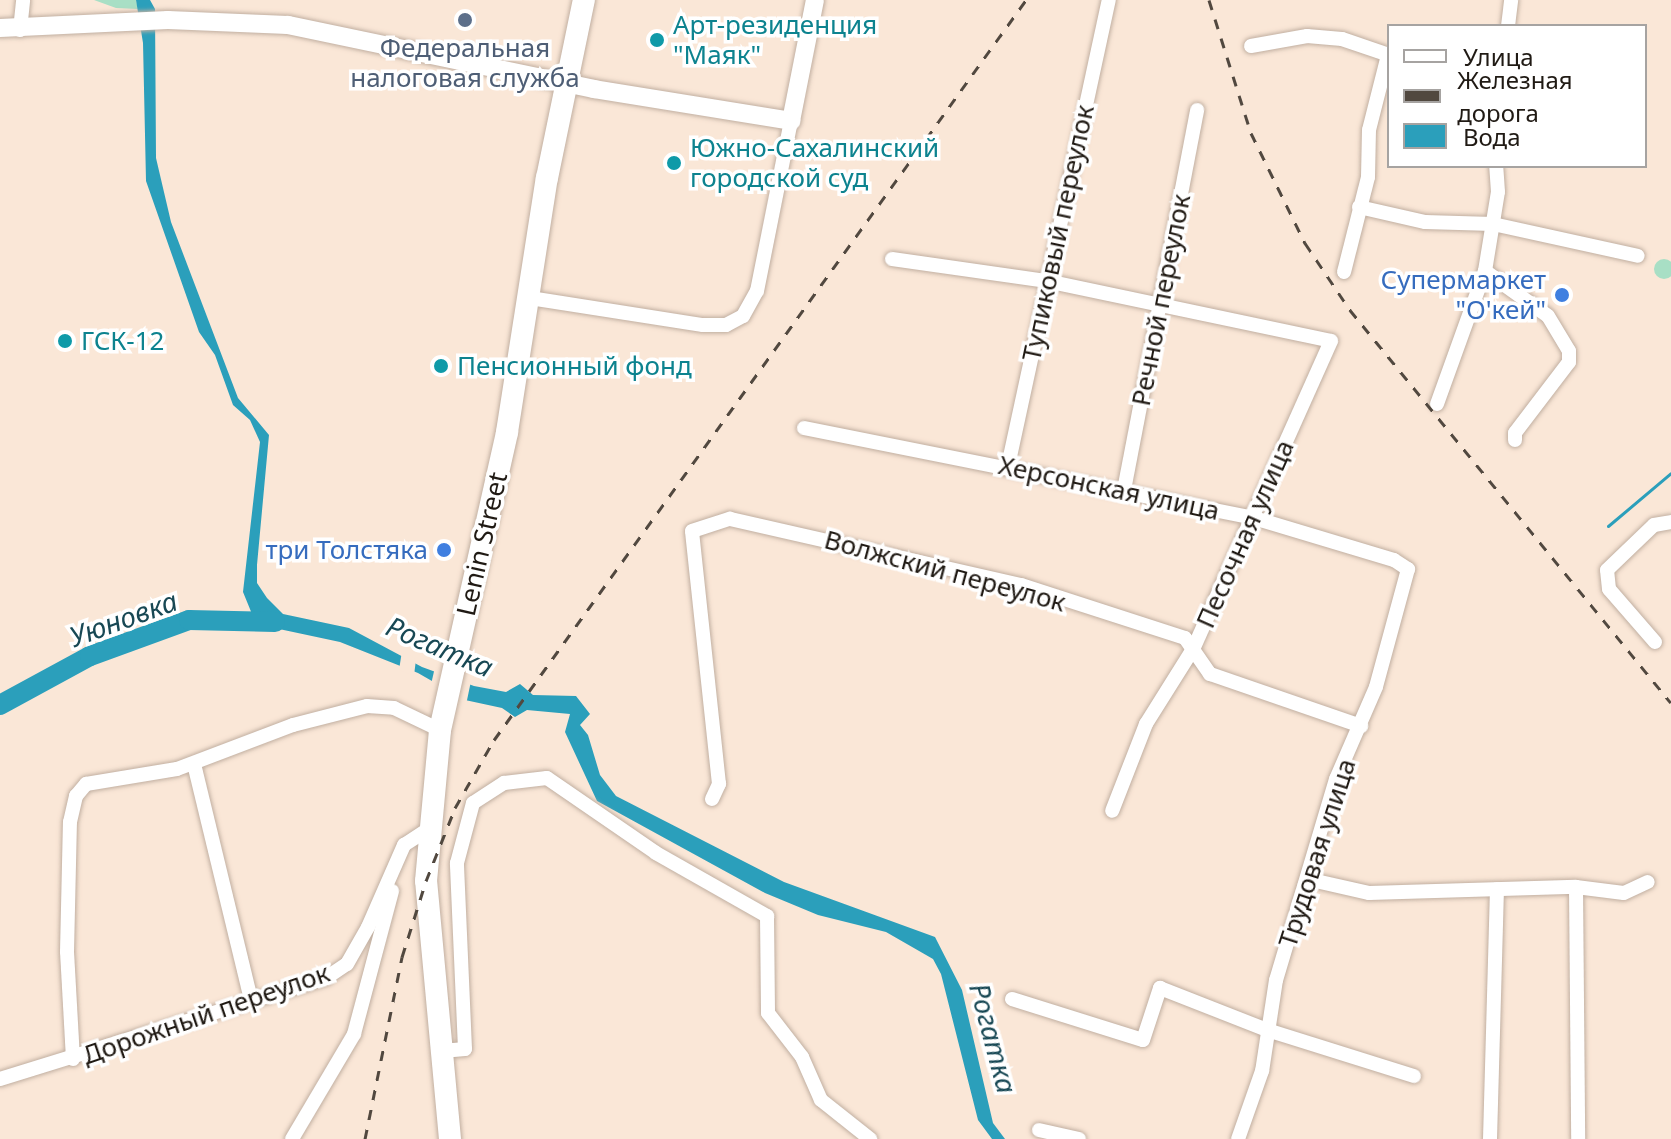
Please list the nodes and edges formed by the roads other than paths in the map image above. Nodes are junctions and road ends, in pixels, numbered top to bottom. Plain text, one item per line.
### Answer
1 (23, 0) edge
2 (584, 0) edge
3 (815, 0) edge
4 (1109, 0) edge
5 (1511, 0) edge
6 (1508, 24) edge
7 (0, 28) edge
8 (20, 30) junction
9 (1251, 46) dead end
10 (1387, 55) edge
11 (1387, 59) edge
12 (568, 83) junction
13 (1197, 110) dead end
14 (791, 121) junction
15 (1496, 168) edge
16 (1359, 207) junction
17 (1493, 224) junction
18 (1638, 256) dead end
19 (892, 259) dead end
20 (1485, 271) junction
21 (1344, 272) dead end
22 (1047, 281) junction
23 (530, 298) junction
24 (1162, 304) junction
25 (1437, 404) dead end
26 (804, 428) dead end
27 (1515, 440) dead end
28 (1008, 466) junction
29 (1124, 490) junction
30 (1254, 518) junction
31 (1671, 522) edge
32 (1408, 569) joint
33 (1655, 642) dead end
34 (1193, 649) junction
35 (442, 722) junction
36 (1361, 726) junction
37 (194, 764) junction
38 (712, 799) dead end
39 (1112, 811) dead end
40 (429, 829) junction
41 (404, 845) junction
42 (1307, 879) junction
43 (1648, 882) dead end
44 (1576, 887) junction
45 (1497, 889) junction
46 (251, 999) junction
47 (1012, 999) dead end
48 (1267, 1030) junction
49 (454, 1050) junction
50 (73, 1059) junction
51 (1414, 1076) dead end
52 (0, 1079) edge
53 (1039, 1130) dead end
54 (292, 1139) edge
55 (450, 1139) edge
56 (870, 1139) edge
57 (1079, 1139) edge
58 (1238, 1139) edge
59 (1490, 1139) edge
60 (1578, 1139) edge

1 - 8 street
2 - 12 main road, Lenin Street
3 - 14 street
4 - 22 street, Тупиковый переулок
5 - 6 street
7 - 8 street
8 - 12 street
9 - 10 street
11 - 16 street
12 - 14 street
12 - 23 main road, Lenin Street
13 - 24 street, Речной переулок
14 - 23 street
15 - 17 street
16 - 17 street
16 - 21 street
17 - 18 street
17 - 20 street
19 - 22 street
20 - 25 street
20 - 27 street
22 - 24 street
22 - 28 street, Тупиковый переулок
23 - 35 main road, Lenin Street
24 - 29 street, Речной переулок
24 - 30 street, Песочная улица
26 - 28 street, Херсонская улица
28 - 29 street, Херсонская улица
29 - 30 street, Херсонская улица
30 - 32 street, Херсонская улица
30 - 34 street, Песочная улица
31 - 33 street
32 - 36 street, Трудовая улица
34 - 36 street, Волжский переулок
34 - 38 street, Волжский переулок
34 - 39 street, Песочная улица
35 - 37 street
35 - 40 main road, Lenin Street
36 - 42 street, Трудовая улица
37 - 46 street
37 - 50 street
40 - 41 street
40 - 49 main road, Lenin Street
41 - 46 street, Дорожный переулок
41 - 54 street
42 - 45 street
42 - 48 street, Трудовая улица
43 - 44 street
44 - 45 street
44 - 60 street
45 - 59 street
46 - 50 street, Дорожный переулок
47 - 48 street
48 - 51 street
48 - 58 street, Трудовая улица
49 - 55 main road, Lenin Street
49 - 56 street
50 - 52 street, Дорожный переулок
53 - 57 street

